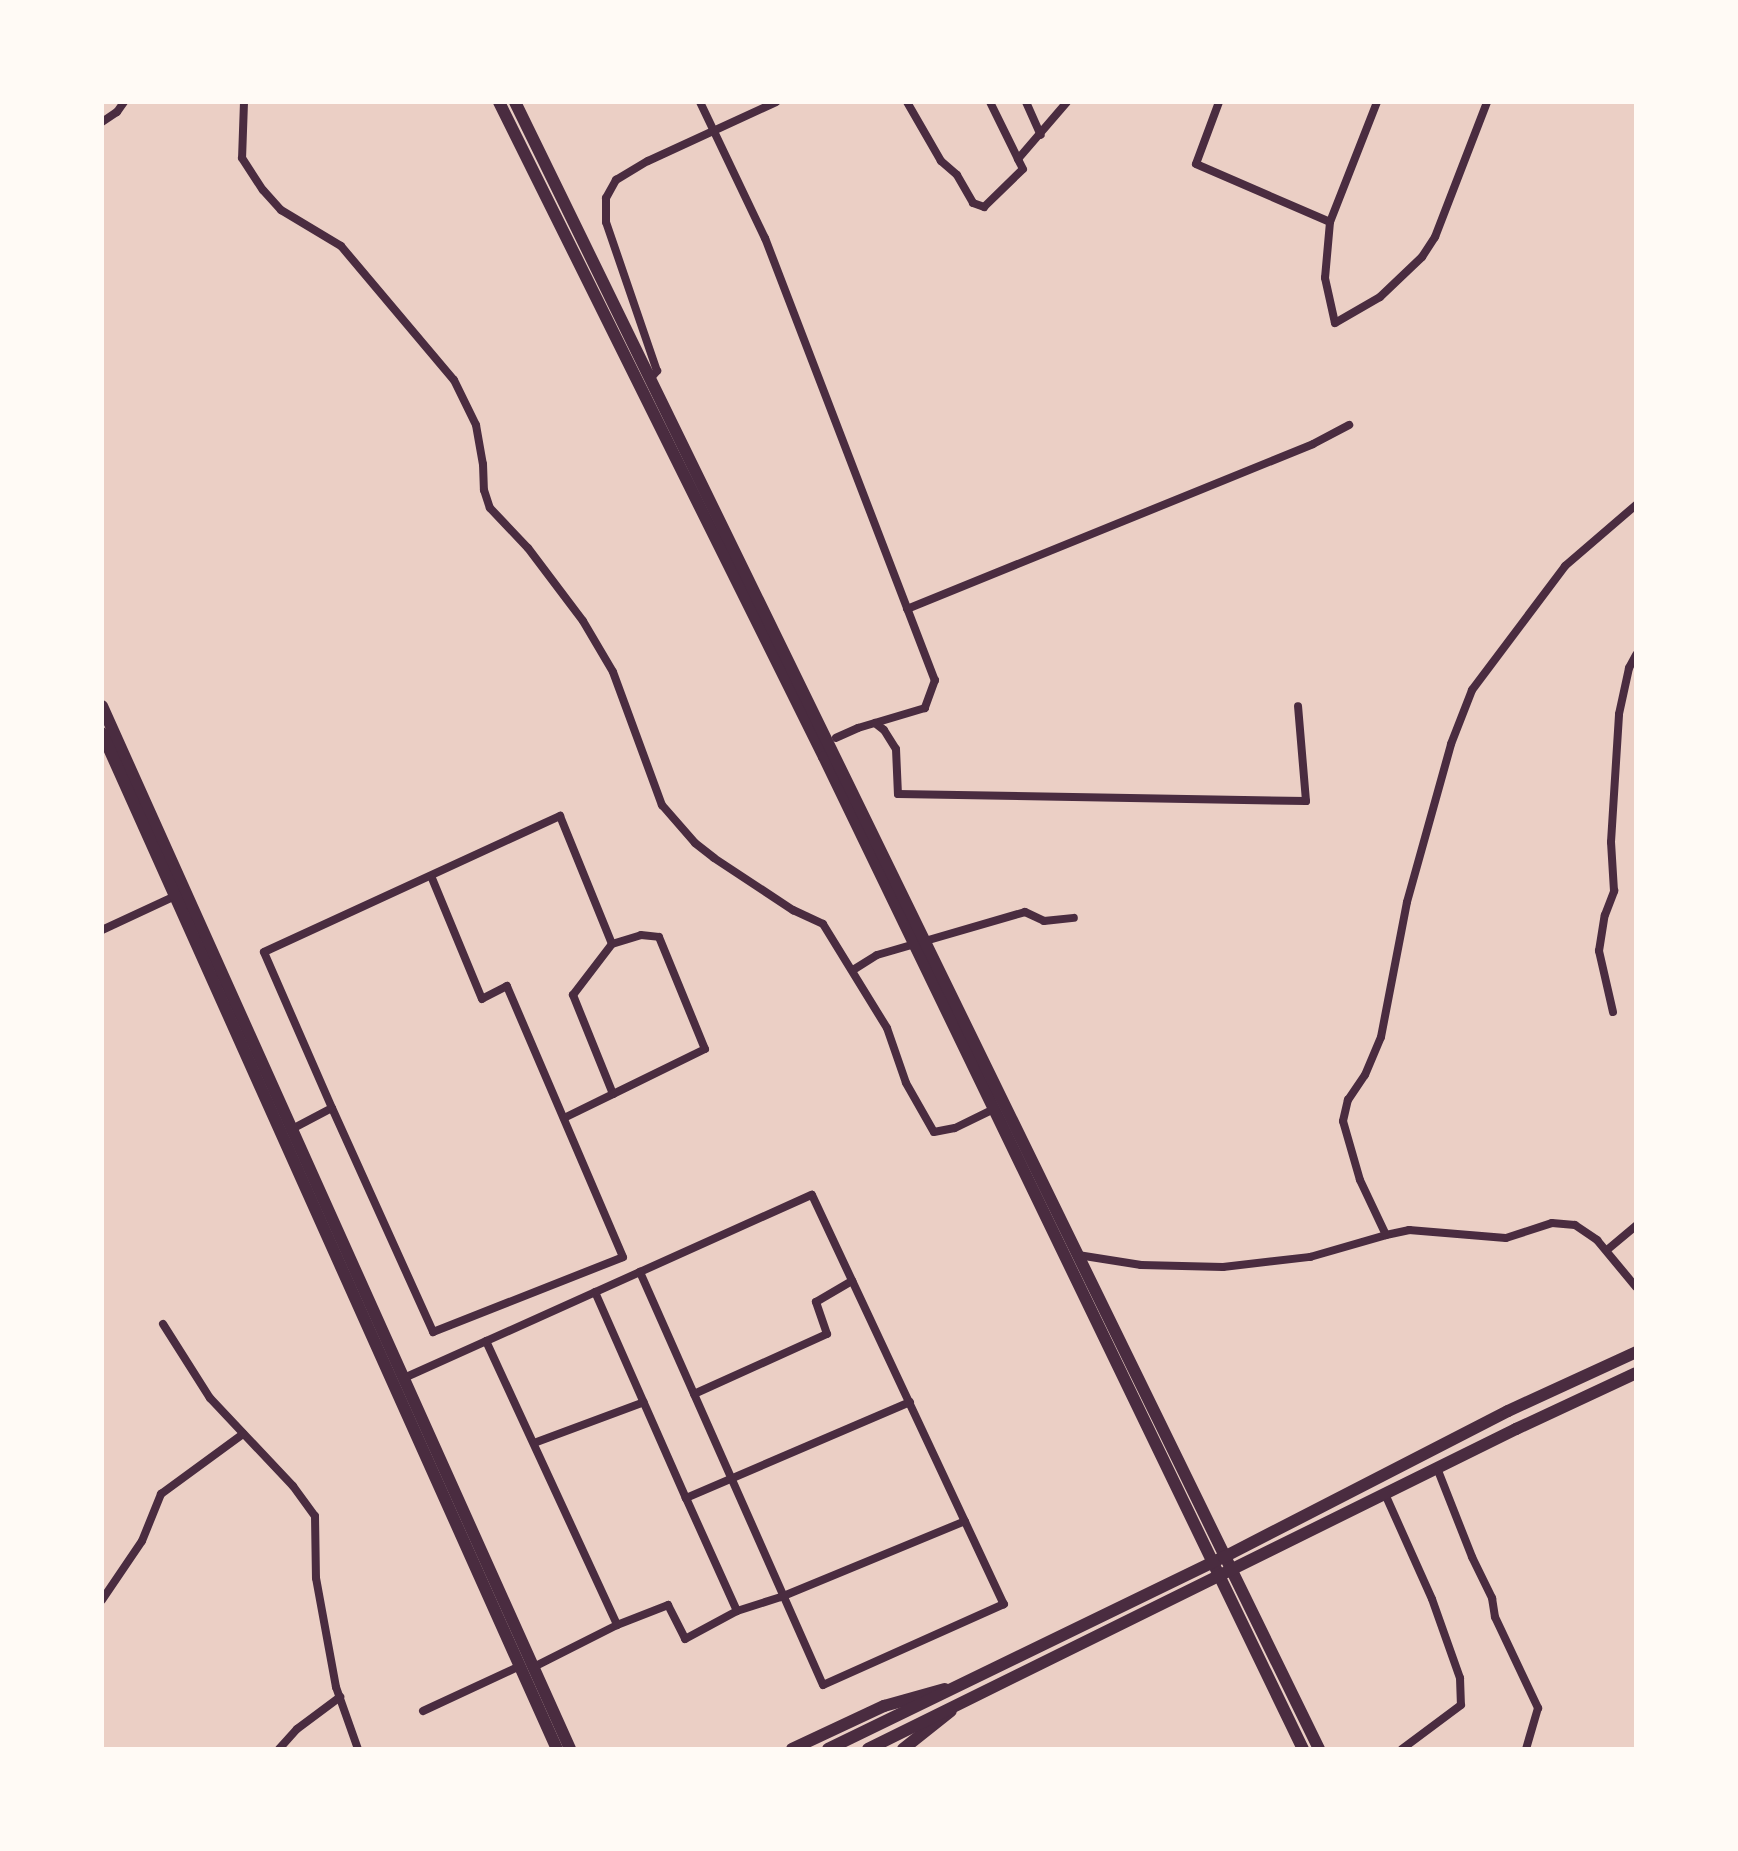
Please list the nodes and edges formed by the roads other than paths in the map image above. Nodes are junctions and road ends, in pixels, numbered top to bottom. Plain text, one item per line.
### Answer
1 (124, 102) edge
2 (244, 102) edge
3 (499, 102) edge
4 (515, 102) edge
5 (700, 102) edge
6 (776, 102) edge
7 (907, 102) edge
8 (990, 102) edge
9 (1026, 102) edge
10 (1067, 102) edge
11 (1219, 102) edge
12 (1377, 102) edge
13 (1487, 102) edge
14 (102, 122) edge
15 (1041, 135) junction
16 (1018, 159) junction
17 (1330, 222) junction
18 (650, 379) junction
19 (1349, 425) dead end
20 (1636, 505) edge
21 (907, 609) junction
22 (1636, 655) edge
23 (102, 706) edge
24 (1298, 706) dead end
25 (875, 723) junction
26 (102, 733) edge
27 (836, 738) dead end
28 (431, 876) junction
29 (175, 896) junction
30 (1074, 918) dead end
31 (102, 930) edge
32 (919, 942) junction
33 (612, 944) junction
34 (853, 970) junction
35 (1613, 1012) dead end
36 (613, 1094) junction
37 (332, 1108) junction
38 (994, 1109) junction
39 (564, 1118) junction
40 (292, 1129) junction
41 (1636, 1226) edge
42 (1386, 1235) junction
43 (1607, 1250) junction
44 (1077, 1255) junction
45 (640, 1272) junction
46 (852, 1281) junction
47 (1636, 1287) edge
48 (595, 1292) junction
49 (163, 1324) dead end
50 (486, 1341) junction
51 (1636, 1352) edge
52 (1636, 1373) edge
53 (404, 1378) junction
54 (694, 1394) junction
55 (644, 1402) junction
56 (910, 1402) junction
57 (243, 1434) junction
58 (534, 1443) junction
59 (1437, 1468) junction
60 (732, 1480) junction
61 (1385, 1494) junction
62 (686, 1498) junction
63 (965, 1521) junction
64 (1219, 1560) junction
65 (1226, 1572) junction
66 (781, 1597) junction
67 (102, 1600) edge
68 (737, 1611) junction
69 (617, 1625) junction
70 (527, 1666) junction
71 (948, 1688) junction
72 (340, 1697) junction
73 (962, 1703) junction
74 (423, 1711) dead end
75 (279, 1749) edge
76 (358, 1749) edge
77 (557, 1749) edge
78 (570, 1749) edge
79 (792, 1749) edge
80 (828, 1749) edge
81 (868, 1749) edge
82 (903, 1749) edge
83 (1303, 1749) edge
84 (1319, 1749) edge
85 (1402, 1749) edge
86 (1526, 1749) edge

1 - 14 street
2 - 34 street
3 - 32 main road
4 - 18 main road
5 - 21 street
6 - 18 street
7 - 16 street
8 - 16 street
9 - 15 street
10 - 15 street
11 - 17 street
12 - 17 street
13 - 17 street
15 - 16 street
18 - 32 main road
19 - 21 street
20 - 42 street
21 - 25 street
22 - 35 street
23 - 40 main road
24 - 25 street
25 - 27 street
26 - 29 main road
28 - 33 street
28 - 37 street
28 - 39 street
29 - 31 street
29 - 70 main road
30 - 32 street
32 - 34 street
32 - 38 main road
32 - 44 main road
33 - 36 street
33 - 36 street
34 - 38 street
36 - 39 street
37 - 39 street
37 - 40 street
38 - 64 main road
40 - 53 main road
41 - 43 street
42 - 43 street
42 - 44 street
43 - 47 street
44 - 64 main road
45 - 46 street
45 - 48 street
45 - 54 street
46 - 54 street
46 - 56 street
48 - 50 street
48 - 55 street
49 - 57 street
50 - 53 street
50 - 58 street
51 - 64 main road
52 - 59 main road
53 - 70 main road
54 - 60 street
55 - 58 street
55 - 62 street
56 - 60 street
56 - 63 street
57 - 67 street
57 - 72 street
58 - 69 street
59 - 61 main road
59 - 86 street
60 - 62 street
60 - 66 street
61 - 65 main road
61 - 85 street
62 - 68 street
63 - 66 street
63 - 66 street
64 - 65 main road
64 - 71 main road
65 - 73 main road
65 - 83 main road
65 - 84 main road
66 - 68 street
68 - 69 street
69 - 70 street
70 - 74 street
70 - 77 main road
70 - 78 main road
71 - 79 main road
71 - 80 main road
72 - 75 street
72 - 76 street
73 - 81 main road
73 - 82 main road

